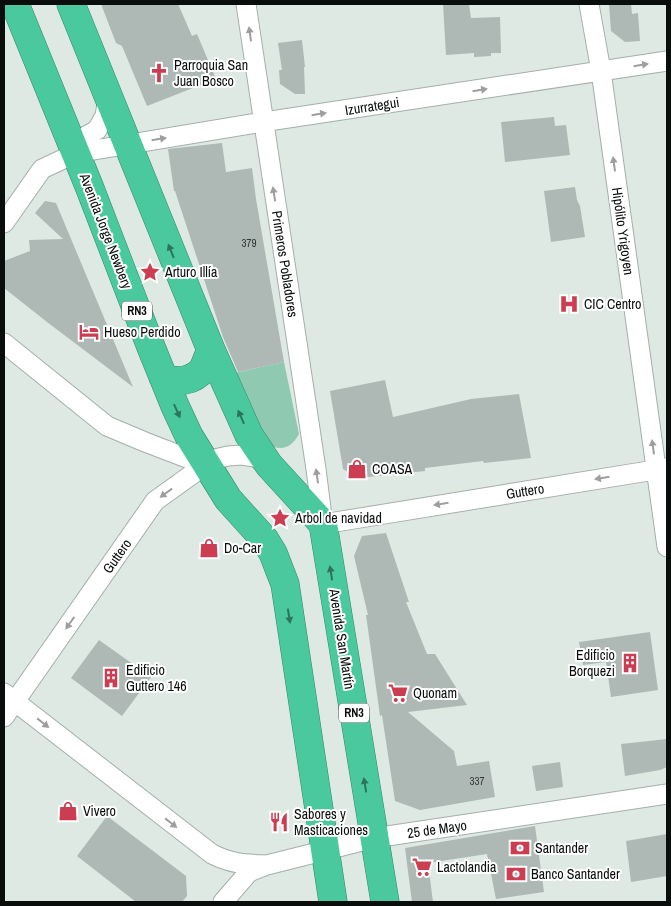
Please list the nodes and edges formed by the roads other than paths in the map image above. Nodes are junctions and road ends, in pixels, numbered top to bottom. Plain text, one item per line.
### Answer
1 (16, 4) edge
2 (71, 4) edge
3 (246, 4) edge
4 (590, 4) edge
5 (667, 61) edge
6 (601, 72) junction
7 (105, 85) junction
8 (263, 122) junction
9 (128, 144) junction
10 (76, 153) junction
11 (4, 223) edge
12 (4, 342) edge
13 (211, 350) junction
14 (163, 377) junction
15 (205, 464) junction
16 (269, 465) junction
17 (662, 469) edge
18 (323, 524) junction
19 (667, 547) edge
20 (10, 697) edge
21 (4, 717) edge
22 (667, 794) edge
23 (374, 838) junction
24 (325, 850) junction
25 (267, 865) junction
26 (223, 902) edge
27 (333, 902) edge
28 (384, 902) edge

1 - 10 highway, Avenida Jorge Newbery / RN3
2 - 7 highway
8 -> 3 street, Primeros Pobladores
4 - 6 street, Hipólito Yrigoyen
6 -> 5 street, Izurrategui
8 -> 6 street, Izurrategui
17 -> 6 street, Hipólito Yrigoyen
7 - 9 highway
7 - 10 street, Izurrategui
9 -> 8 street, Izurrategui
18 -> 8 street, Primeros Pobladores
9 - 10 street, Izurrategui
13 -> 9 highway
10 - 11 street, Izurrategui
10 - 14 highway, Avenida Jorge Newbery / RN3
12 - 15 street
13 - 14 highway
16 -> 13 highway
14 -> 15 highway, Avenida Jorge Newbery / RN3
15 - 16 street, Guttero
15 -> 20 street, Guttero
15 -> 24 highway, Avenida Jorge Newbery / RN3
16 - 18 highway
17 -> 18 street, Guttero
17 - 19 street, Hipólito Yrigoyen
23 -> 18 highway, Avenida San Martín / RN3
20 - 21 street, Guttero
20 -> 25 street
22 - 23 street, 25 de Mayo
23 - 24 street, 25 de Mayo
23 - 28 highway, Avenida San Martín / RN3
24 - 25 street, 25 de Mayo
24 - 27 highway, RN3
25 - 26 street, 25 de Mayo

